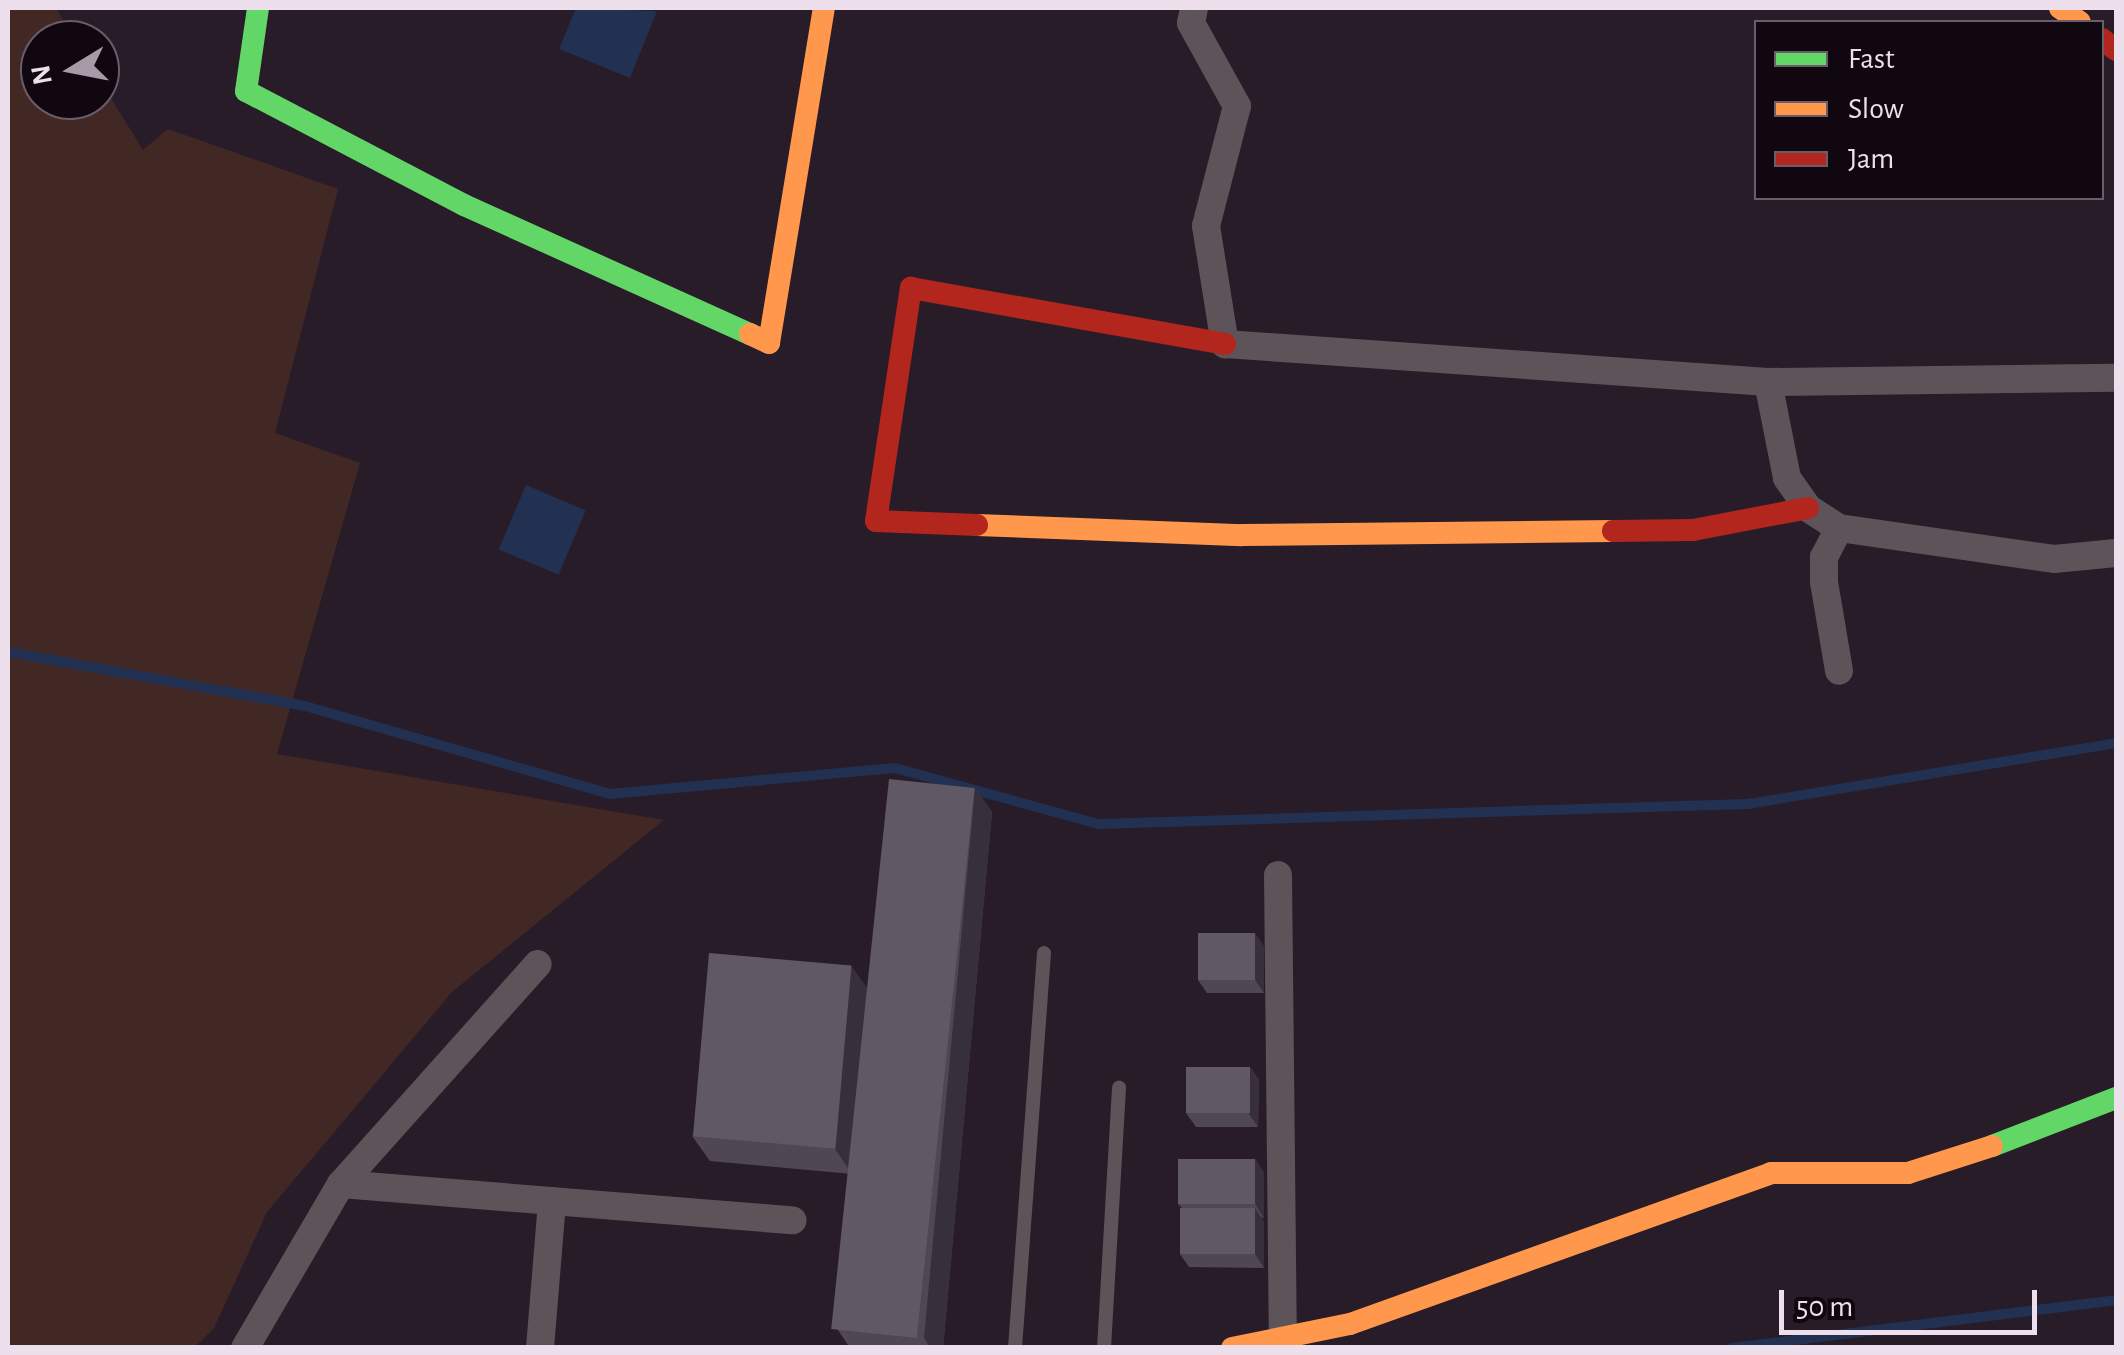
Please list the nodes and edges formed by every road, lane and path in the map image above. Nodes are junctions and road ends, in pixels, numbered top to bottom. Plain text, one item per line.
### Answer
1 (258, 8) edge
2 (824, 8) edge
3 (1194, 8) edge
4 (1225, 344) junction
5 (2116, 378) edge
6 (1768, 382) junction
7 (1808, 508) junction
8 (1839, 528) junction
9 (2116, 553) edge
10 (1839, 670) dead end
11 (1278, 875) dead end
12 (1044, 953) dead end
13 (538, 964) dead end
14 (1119, 1087) dead end
15 (2116, 1098) edge
16 (340, 1184) junction
17 (552, 1201) junction
18 (793, 1220) dead end
19 (1283, 1336) junction
20 (245, 1348) edge
21 (540, 1348) edge
22 (1015, 1348) edge
23 (1104, 1348) edge
24 (1232, 1348) edge

1 - 2 street
3 - 4 street
4 - 6 street
4 - 7 street
5 - 6 street
6 - 7 street
7 - 8 street
8 - 9 street
8 - 10 street
11 - 19 street
12 - 22 lane
13 - 16 street
14 - 23 lane
15 - 19 street
16 - 17 street
16 - 20 street
17 - 18 street
17 - 21 street
19 - 24 street

